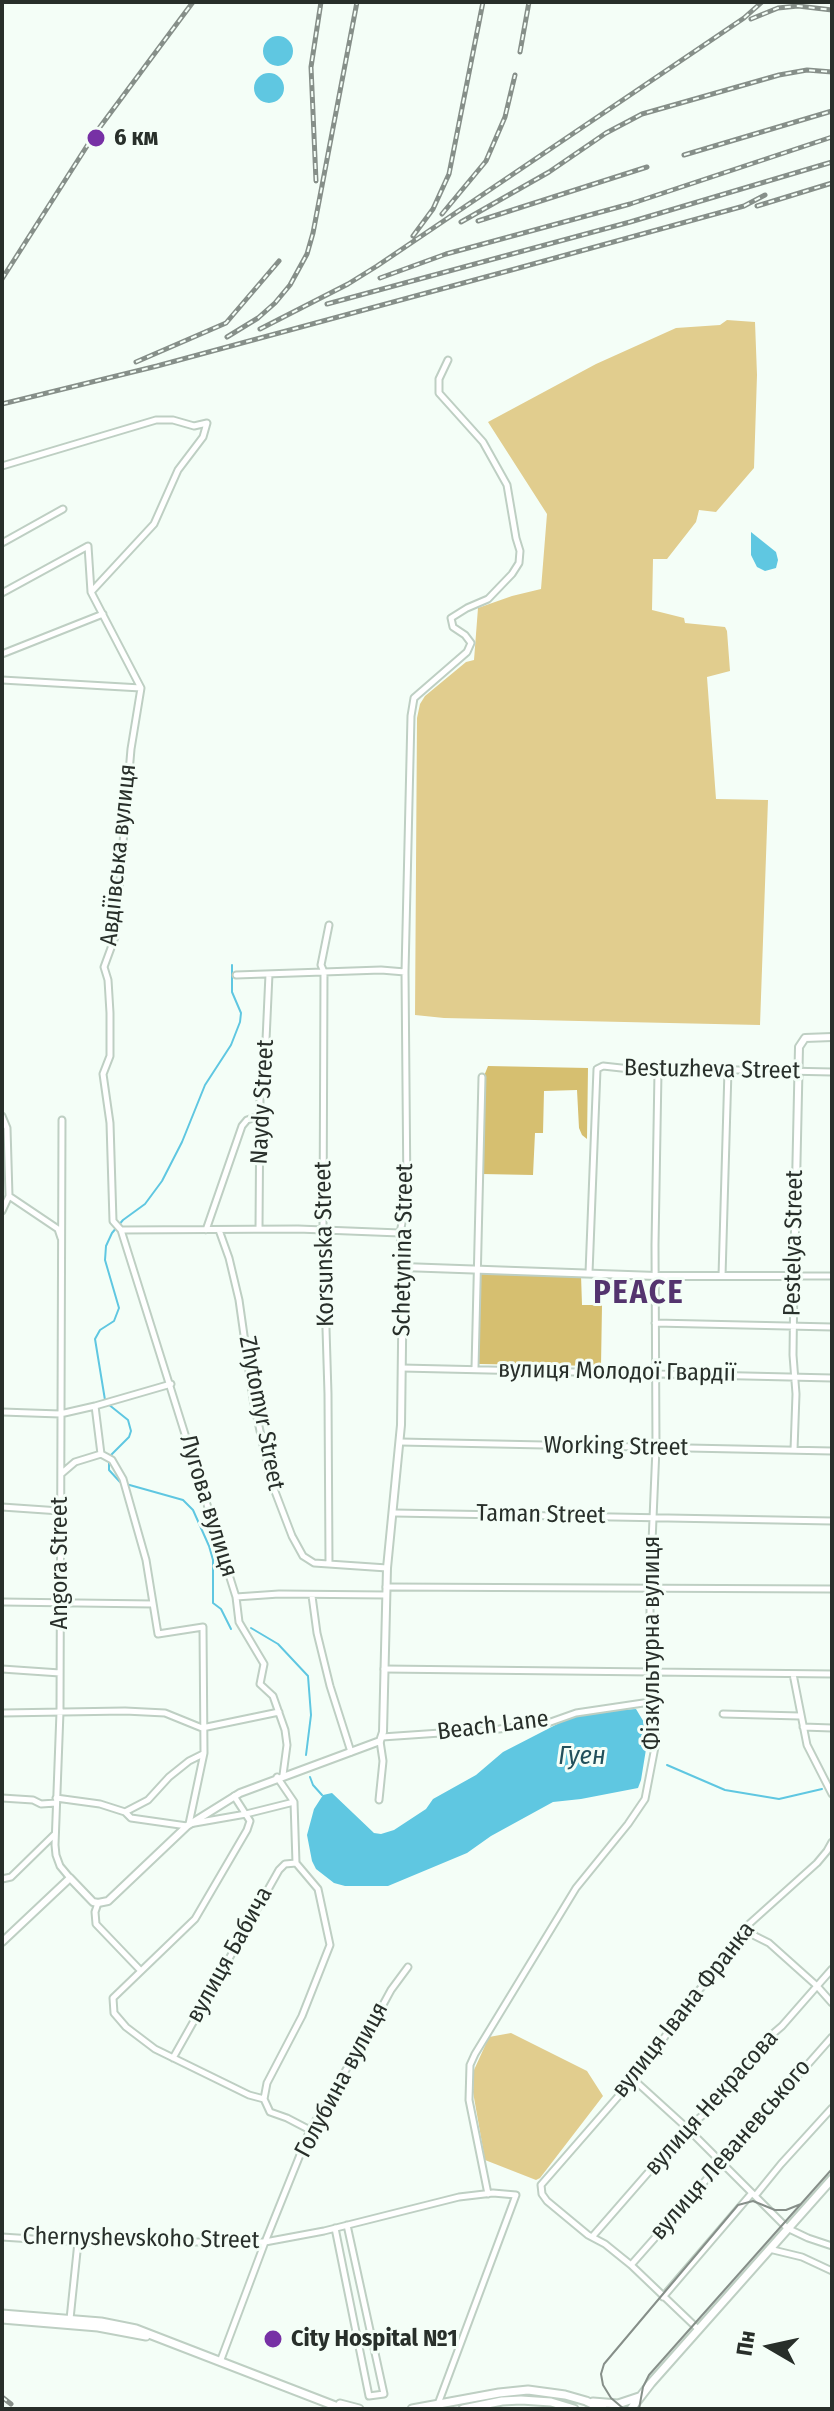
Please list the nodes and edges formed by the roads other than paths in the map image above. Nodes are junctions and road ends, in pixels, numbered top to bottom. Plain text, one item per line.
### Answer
1 (448, 360) dead end
2 (2, 466) edge
3 (63, 509) dead end
4 (2, 543) edge
5 (91, 592) junction
6 (2, 593) edge
7 (103, 614) junction
8 (2, 654) edge
9 (2, 680) edge
10 (141, 688) junction
11 (329, 925) dead end
12 (324, 972) junction
13 (405, 972) junction
14 (269, 974) junction
15 (236, 975) dead end
16 (832, 1037) edge
17 (728, 1070) junction
18 (658, 1072) junction
19 (798, 1072) junction
20 (832, 1072) edge
21 (482, 1077) dead end
22 (2, 1116) edge
23 (259, 1116) junction
24 (62, 1120) dead end
25 (9, 1196) junction
26 (2, 1211) edge
27 (259, 1229) junction
28 (121, 1230) junction
29 (206, 1230) junction
30 (219, 1230) junction
31 (323, 1230) junction
32 (400, 1233) junction
33 (63, 1242) junction
34 (403, 1267) junction
35 (477, 1270) junction
36 (589, 1273) junction
37 (656, 1276) junction
38 (722, 1276) junction
39 (794, 1276) junction
40 (832, 1276) edge
41 (655, 1323) junction
42 (793, 1327) junction
43 (832, 1327) edge
44 (402, 1368) junction
45 (475, 1368) junction
46 (657, 1373) junction
47 (795, 1377) junction
48 (832, 1378) edge
49 (171, 1384) junction
50 (95, 1406) junction
51 (2, 1412) edge
52 (60, 1414) junction
53 (400, 1442) junction
54 (656, 1448) junction
55 (794, 1450) junction
56 (832, 1451) edge
57 (103, 1456) junction
58 (60, 1475) junction
59 (2, 1507) edge
60 (60, 1511) junction
61 (394, 1513) junction
62 (652, 1517) junction
63 (832, 1521) edge
64 (329, 1564) junction
65 (387, 1568) junction
66 (650, 1589) junction
67 (832, 1589) edge
68 (386, 1591) junction
69 (312, 1596) junction
70 (236, 1597) junction
71 (2, 1602) edge
72 (60, 1603) junction
73 (153, 1604) junction
74 (2, 1669) edge
75 (383, 1669) junction
76 (651, 1671) junction
77 (60, 1673) junction
78 (793, 1674) junction
79 (832, 1674) edge
80 (650, 1702) junction
81 (60, 1712) junction
82 (279, 1712) junction
83 (2, 1713) edge
84 (723, 1714) dead end
85 (800, 1716) junction
86 (803, 1727) junction
87 (202, 1728) junction
88 (832, 1728) edge
89 (381, 1739) junction
90 (351, 1752) junction
91 (204, 1753) junction
92 (280, 1776) junction
93 (832, 1794) edge
94 (234, 1796) junction
95 (2, 1798) edge
96 (56, 1800) junction
97 (379, 1800) dead end
98 (294, 1802) junction
99 (125, 1812) junction
100 (246, 1814) junction
101 (188, 1825) junction
102 (55, 1834) junction
103 (832, 1842) edge
104 (296, 1863) junction
105 (70, 1878) junction
106 (2, 1879) edge
107 (98, 1903) junction
108 (748, 1927) junction
109 (2, 1942) edge
110 (408, 1967) dead end
111 (832, 1969) edge
112 (141, 1971) junction
113 (817, 1986) junction
114 (832, 2003) edge
115 (832, 2037) edge
116 (173, 2058) junction
117 (632, 2078) junction
118 (264, 2099) junction
119 (832, 2108) edge
120 (687, 2128) junction
121 (310, 2130) junction
122 (720, 2162) junction
123 (832, 2179) edge
124 (488, 2194) junction
125 (754, 2194) junction
126 (347, 2225) junction
127 (335, 2228) junction
128 (787, 2228) junction
129 (2, 2237) edge
130 (592, 2237) junction
131 (78, 2242) junction
132 (265, 2242) junction
133 (832, 2246) edge
134 (769, 2249) junction
135 (631, 2265) junction
136 (832, 2271) edge
137 (663, 2297) junction
138 (2, 2317) edge
139 (70, 2319) junction
140 (699, 2330) junction
141 (156, 2338) junction
142 (220, 2362) junction
143 (311, 2396) junction
144 (641, 2396) junction
145 (586, 2401) junction
146 (438, 2404) junction
147 (343, 2409) edge
148 (359, 2409) edge
149 (412, 2409) edge
150 (463, 2409) edge
151 (574, 2409) edge
152 (603, 2409) edge
153 (631, 2409) edge

1 - 13 street, Schetynina Street
2 - 5 street
3 - 4 street
5 - 6 street
5 - 7 street
7 - 8 street
7 - 10 street
9 - 10 street
10 - 28 street, Авдіївська вулиця
11 - 12 street, Korsunska Street
12 - 13 street
12 - 14 street
12 - 31 street, Korsunska Street
13 - 32 street, Schetynina Street
14 - 15 street
14 - 23 street, Naydy Street
16 - 19 street, Pestelya Street
17 - 18 street, Bestuzheva Street
17 - 19 street, Bestuzheva Street
17 - 38 street
18 - 36 street, Bestuzheva Street
18 - 37 street, Фізкультурна вулиця
19 - 20 street, Bestuzheva Street
19 - 39 street, Pestelya Street
21 - 35 street
22 - 25 street
23 - 27 street, Naydy Street
23 - 29 street
24 - 33 street, Angora Street
25 - 26 street
25 - 33 street
27 - 30 street
27 - 31 street
28 - 29 street
28 - 49 street, Лугова вулиця
29 - 30 street
30 - 64 street, Zhytomyr Street
31 - 32 street
31 - 64 street, Korsunska Street
32 - 34 street, Schetynina Street
33 - 52 street, Angora Street
34 - 35 street
34 - 44 street, Schetynina Street
35 - 36 street
35 - 45 street
36 - 37 street
37 - 38 street
37 - 41 street, Фізкультурна вулиця
38 - 39 street
39 - 40 street
39 - 42 street, Pestelya Street
41 - 42 street
41 - 46 street, Фізкультурна вулиця
42 - 43 street
42 - 47 street, Pestelya Street
44 - 45 street, вулиця Молодої Гвардії
44 - 53 street, Schetynina Street
45 - 46 street, вулиця Молодої Гвардії
46 - 47 street, вулиця Молодої Гвардії
46 - 54 street, Фізкультурна вулиця
47 - 48 street, вулиця Молодої Гвардії
47 - 55 street, Pestelya Street
49 - 50 street
49 - 70 street, Лугова вулиця
50 - 52 street
50 - 57 street
51 - 52 street
52 - 58 street, Angora Street
53 - 54 street, Working Street
53 - 61 street, Schetynina Street
54 - 55 street, Working Street
54 - 62 street, Фізкультурна вулиця
55 - 56 street, Working Street
57 - 58 street
57 - 73 street
58 - 60 street, Angora Street
59 - 60 street
60 - 72 street, Angora Street
61 - 62 street, Taman Street
61 - 65 street, Schetynina Street
62 - 63 street, Taman Street
62 - 66 street, Фізкультурна вулиця
64 - 65 street, Zhytomyr Street
65 - 68 street, Schetynina Street
66 - 67 street
66 - 68 street
66 - 76 street, Фізкультурна вулиця
68 - 69 street
68 - 75 street, Schetynina Street
69 - 70 street
69 - 90 street
70 - 82 street, Лугова вулиця
71 - 72 street
72 - 73 street
72 - 77 street, Angora Street
73 - 87 street
74 - 77 street
75 - 76 street
75 - 89 street, Schetynina Street
76 - 78 street
76 - 80 street, Фізкультурна вулиця
77 - 81 street, Angora Street
78 - 79 street
78 - 85 street
80 - 89 street, Beach Lane
80 - 124 street, Фізкультурна вулиця
81 - 83 street
81 - 87 street
81 - 96 street, Angora Street
82 - 87 street
82 - 92 street, Лугова вулиця
84 - 85 street
85 - 86 street
86 - 88 street
86 - 93 street
87 - 91 street
89 - 90 street
89 - 97 street, Schetynina Street
90 - 92 street
91 - 99 street
91 - 101 street
92 - 94 street
92 - 98 street
94 - 100 street
94 - 101 street
95 - 96 street
96 - 99 street
96 - 102 street, Angora Street
98 - 100 street
98 - 104 street
99 - 101 street
100 - 101 street
100 - 112 street
101 - 107 street
102 - 105 street, Angora Street
102 - 106 street
103 - 108 street, вулиця Івана Франка
104 - 116 street, вулиця Бабича
104 - 118 street
105 - 107 street
105 - 109 street
107 - 112 street
108 - 113 street
108 - 117 street, вулиця Івана Франка
110 - 121 street, Голубина вулиця
111 - 113 street, вулиця Некрасова
112 - 116 street
113 - 114 street
113 - 120 street, вулиця Некрасова
115 - 122 street, вулиця Леваневського
116 - 118 street
117 - 120 street
117 - 130 street, вулиця Івана Франка
118 - 121 street
119 - 125 street
120 - 122 street
120 - 130 street, вулиця Некрасова
121 - 132 street, Голубина вулиця
122 - 125 street
122 - 135 street, вулиця Леваневського
123 - 128 main road
124 - 126 street, Chernyshevskoho Street
124 - 146 street, Chernyshevskoho Street
125 - 128 street
125 - 137 street
126 - 127 street, Chernyshevskoho Street
126 - 127 street
127 - 132 street, Chernyshevskoho Street
128 - 133 street
128 - 134 main road
129 - 131 street, Chernyshevskoho Street
130 - 135 street
131 - 132 street, Chernyshevskoho Street
131 - 139 street
132 - 142 street, Голубина вулиця
134 - 136 street
134 - 140 main road
135 - 137 street
137 - 140 street
138 - 139 main road
138 - 141 main road
139 - 141 main road
140 - 144 main road
141 - 142 main road
142 - 143 main road
143 - 147 main road
143 - 148 main road
144 - 145 main road
144 - 153 main road
145 - 146 main road
145 - 152 main road
146 - 149 main road
150 - 151 main road

